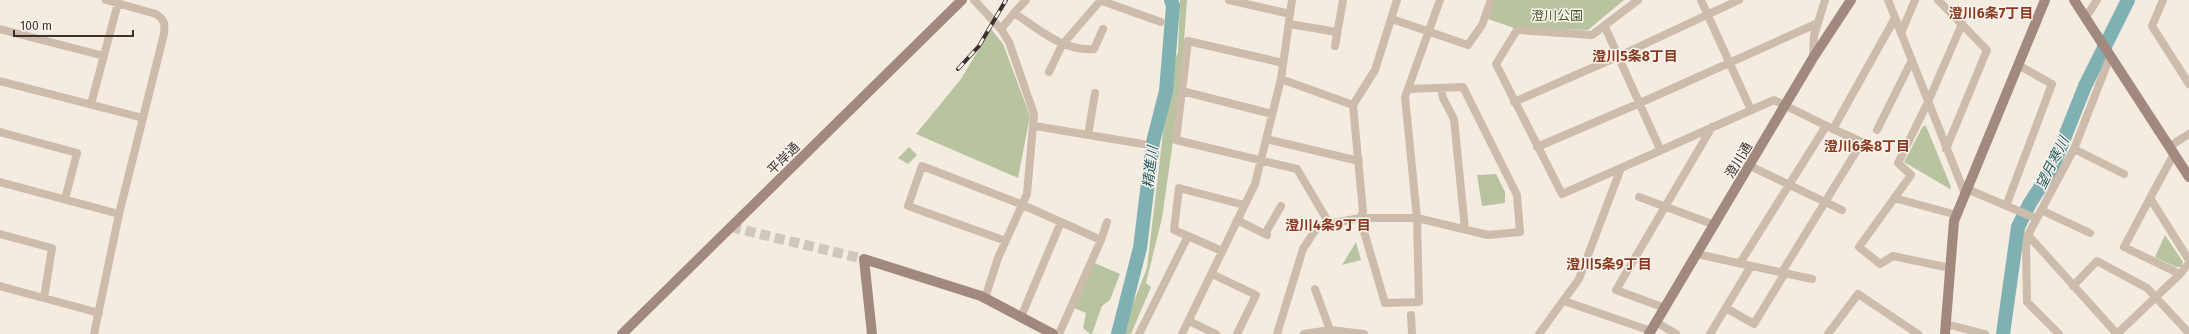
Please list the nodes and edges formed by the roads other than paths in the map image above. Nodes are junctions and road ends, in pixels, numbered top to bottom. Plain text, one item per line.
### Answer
1 (106, 0) edge
2 (962, 0) edge
3 (974, 0) edge
4 (1026, 0) edge
5 (1102, 0) edge
6 (1229, 0) edge
7 (1292, 0) edge
8 (1342, 0) edge
9 (1440, 0) edge
10 (1491, 0) edge
11 (1638, 0) edge
12 (1701, 0) edge
13 (1739, 0) edge
14 (1825, 0) edge
15 (1852, 0) edge
16 (1888, 0) edge
17 (1915, 0) edge
18 (1938, 0) edge
19 (2045, 0) edge
20 (2074, 0) edge
21 (2098, 0) edge
22 (2163, 0) edge
23 (1396, 1) edge
24 (118, 3) junction
25 (1014, 13) junction
26 (1290, 14) junction
27 (1707, 14) junction
28 (2086, 17) junction
29 (1895, 18) junction
30 (1392, 19) junction
31 (1161, 22) dead end
32 (1818, 23) junction
33 (1289, 24) junction
34 (1962, 24) junction
35 (1605, 27) junction
36 (0, 29) edge
37 (1000, 29) junction
38 (1103, 29) dead end
39 (1428, 31) junction
40 (1337, 32) junction
41 (1901, 32) junction
42 (1062, 45) junction
43 (1336, 46) dead end
44 (2109, 54) junction
45 (104, 56) junction
46 (1618, 57) junction
47 (1813, 58) junction
48 (1912, 60) junction
49 (1729, 62) junction
50 (1283, 63) junction
51 (2018, 65) junction
52 (1049, 72) dead end
53 (1281, 79) junction
54 (0, 81) edge
55 (2189, 84) edge
56 (1441, 88) junction
57 (1408, 89) junction
58 (1182, 91) junction
59 (1094, 93) dead end
60 (1514, 102) junction
61 (1928, 102) junction
62 (1640, 103) junction
63 (91, 104) junction
64 (1353, 105) junction
65 (1785, 106) junction
66 (1751, 110) junction
67 (1272, 114) junction
68 (143, 118) junction
69 (1034, 126) junction
70 (1712, 127) junction
71 (1830, 128) junction
72 (1877, 130) dead end
73 (0, 132) edge
74 (2189, 134) edge
75 (1088, 135) junction
76 (1266, 139) junction
77 (1143, 144) dead end
78 (1537, 147) junction
79 (1660, 149) junction
80 (1946, 149) junction
81 (2074, 149) junction
82 (2172, 150) junction
83 (1261, 159) junction
84 (1359, 162) junction
85 (1750, 166) junction
86 (1620, 168) junction
87 (2124, 174) dead end
88 (2189, 177) edge
89 (0, 182) edge
90 (1789, 184) junction
91 (1966, 191) junction
92 (1639, 197) dead end
93 (1894, 198) junction
94 (2150, 198) junction
95 (65, 199) junction
96 (1826, 203) junction
97 (1023, 205) junction
98 (1244, 205) junction
99 (1281, 206) dead end
100 (1666, 206) junction
101 (2006, 206) junction
102 (1842, 210) dead end
103 (2041, 210) junction
104 (119, 214) junction
105 (1956, 215) junction
106 (2028, 215) junction
107 (1360, 218) junction
108 (1417, 218) junction
109 (1237, 220) junction
110 (1061, 222) junction
111 (1108, 222) dead end
112 (1329, 223) junction
113 (1714, 224) junction
114 (1464, 229) junction
115 (2090, 233) dead end
116 (0, 234) edge
117 (1188, 236) junction
118 (2028, 236) junction
119 (1101, 240) junction
120 (1006, 241) junction
121 (1222, 251) junction
122 (1697, 254) junction
123 (2189, 260) edge
124 (1740, 263) junction
125 (2189, 263) edge
126 (1751, 266) junction
127 (1950, 268) junction
128 (1783, 272) junction
129 (1212, 274) junction
130 (2180, 274) junction
131 (1812, 279) dead end
132 (0, 286) edge
133 (2073, 286) junction
134 (1314, 289) dead end
135 (2156, 297) junction
136 (44, 298) junction
137 (985, 298) junction
138 (1564, 301) junction
139 (1665, 308) junction
140 (1726, 308) junction
141 (99, 312) junction
142 (1411, 315) dead end
143 (1021, 317) junction
144 (1189, 321) junction
145 (1656, 322) junction
146 (1946, 329) edge
147 (1330, 330) junction
148 (1318, 332) edge
149 (1650, 333) edge
150 (2189, 333) edge
151 (94, 334) edge
152 (622, 334) edge
153 (872, 334) edge
154 (1053, 334) edge
155 (1059, 334) edge
156 (1139, 334) edge
157 (1182, 334) edge
158 (1216, 334) edge
159 (1237, 334) edge
160 (1277, 334) edge
161 (1304, 334) edge
162 (1364, 334) edge
163 (1412, 334) edge
164 (1539, 334) edge
165 (1676, 334) edge
166 (1710, 334) edge
167 (1828, 334) edge
168 (1918, 334) edge
169 (1985, 334) edge
170 (2059, 334) edge
171 (2117, 334) edge

1 - 24 street
2 - 152 street, 平岸通
3 - 37 street
4 - 25 street
5 - 31 street
5 - 42 street
6 - 26 street
7 - 26 street
8 - 40 street
9 - 39 street
10 - 39 street
11 - 35 street
12 - 27 street
13 - 27 street
14 - 32 street
15 - 47 street, 澄川通
16 - 29 street
17 - 41 street
18 - 34 street
19 - 51 street
20 - 28 street
21 - 28 street
22 - 55 street
23 - 30 street
24 - 45 street
24 - 68 street
25 - 37 street
25 - 42 street
26 - 33 street
27 - 46 street
27 - 49 street
28 - 44 street
29 - 41 street
29 - 71 street
30 - 39 street
30 - 64 street
32 - 47 street
32 - 49 street
33 - 40 street
33 - 50 street
34 - 61 street
34 - 80 street
35 - 46 street
35 - 60 street
36 - 45 street
37 - 69 street
38 - 42 street
39 - 57 street
40 - 43 street
41 - 48 street
42 - 52 street
44 - 81 street
44 - 82 street
45 - 63 street
46 - 60 street
46 - 62 street
47 - 65 street, 澄川通
48 - 61 street
48 - 72 street
49 - 62 street
49 - 66 street
50 - 53 street
50 - 58 street
51 - 91 street
51 - 101 street
53 - 64 street
53 - 67 street
54 - 63 street
56 - 57 street
56 - 114 street
56 - 114 street
57 - 108 street
58 - 67 street
58 - 83 street
59 - 75 street
60 - 78 street
61 - 80 street
61 - 93 street
62 - 78 street
62 - 79 street
63 - 68 street
64 - 84 street
65 - 66 street
65 - 71 street
65 - 85 street, 澄川通
66 - 70 street
67 - 76 street
68 - 104 street
69 - 75 street
69 - 97 street
70 - 79 street
70 - 100 street
71 - 90 street
71 - 96 street
73 - 95 street
74 - 82 street
75 - 77 street
76 - 83 street
76 - 84 street
78 - 86 street
79 - 86 street
80 - 91 street
81 - 87 street
81 - 103 street
82 - 88 street
82 - 94 street
83 - 98 street
83 - 112 street
84 - 107 street
85 - 90 street
85 - 113 street, 澄川通
86 - 138 street
89 - 95 street
90 - 96 street
90 - 124 street
91 - 101 street
91 - 105 street
92 - 100 street
93 - 105 street
93 - 127 street
94 - 123 street
94 - 130 street
95 - 104 street
96 - 102 street
96 - 128 street
97 - 110 street
97 - 120 street
97 - 120 street
98 - 109 street
98 - 117 street
99 - 109 street
100 - 113 street
100 - 139 street
101 - 106 street
103 - 106 street
103 - 115 street
104 - 141 street
105 - 127 street
106 - 118 street
107 - 108 street
107 - 108 street
107 - 112 street
108 - 114 street
109 - 121 street
110 - 119 street
110 - 143 street
111 - 119 street
112 - 160 street
113 - 122 street, 澄川通
116 - 136 street
117 - 121 street
117 - 156 street
118 - 133 street
118 - 170 street
119 - 155 street
120 - 137 street
121 - 129 street
122 - 124 street
122 - 139 street, 澄川通
124 - 126 street
125 - 130 street
126 - 128 street
126 - 140 street
127 - 146 street
128 - 131 street
128 - 140 street
129 - 144 street
129 - 159 street
130 - 135 street
132 - 136 street
133 - 135 street
133 - 171 street
134 - 147 street
135 - 150 street
135 - 171 street
136 - 141 street
137 - 143 street
137 - 153 street
138 - 149 street
138 - 164 street
139 - 145 street, 澄川通
140 - 166 street
141 - 151 street
142 - 163 street
143 - 154 street
144 - 157 street
144 - 158 street
145 - 149 street, 澄川通
145 - 165 street
146 - 169 street
147 - 148 street
147 - 162 street
148 - 161 street
167 - 168 street

